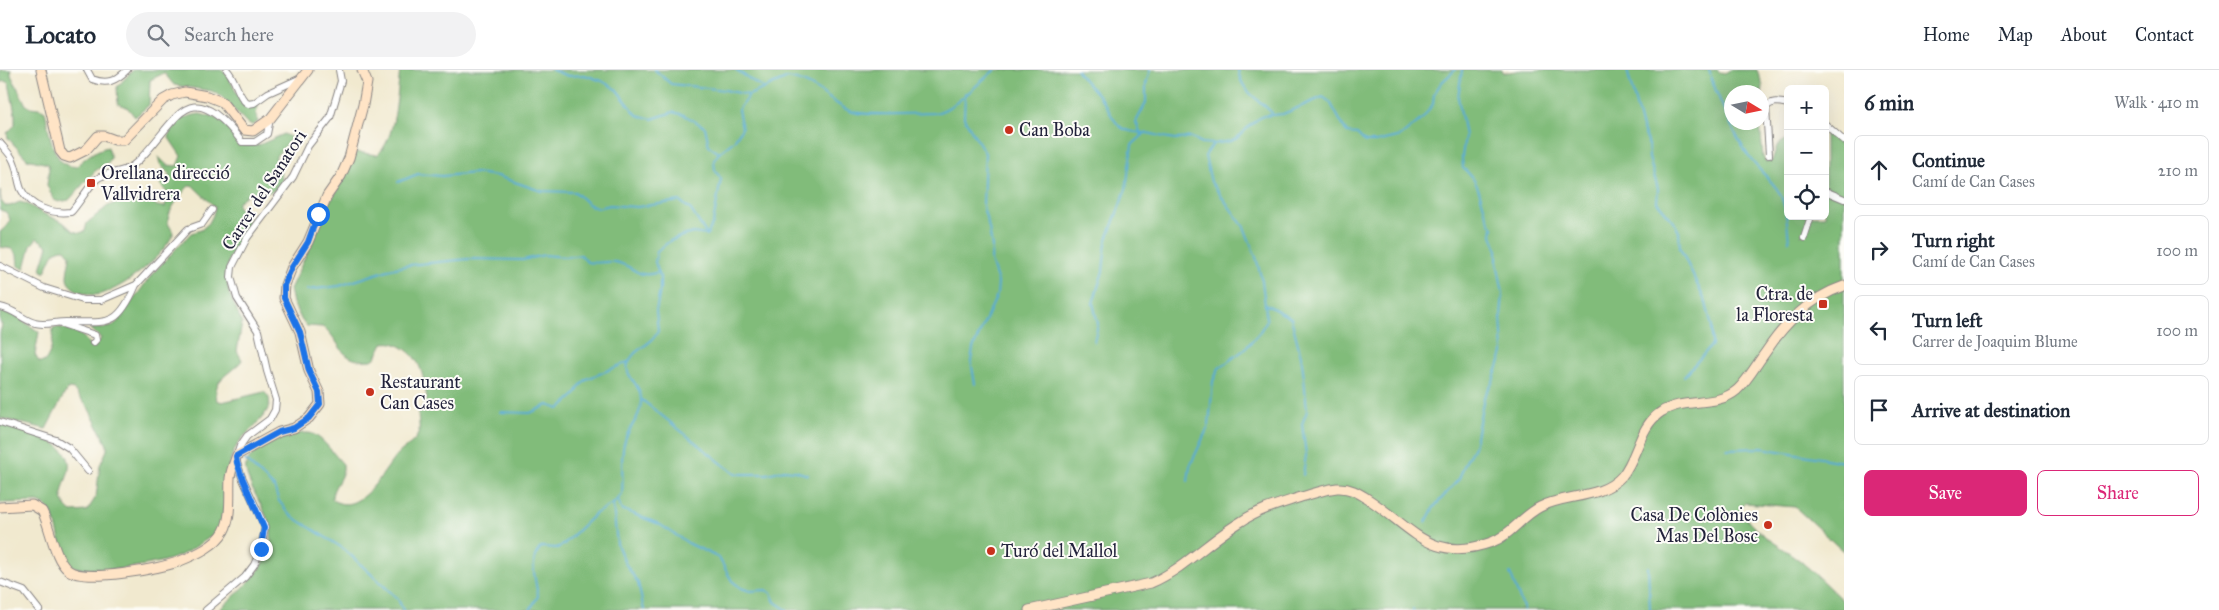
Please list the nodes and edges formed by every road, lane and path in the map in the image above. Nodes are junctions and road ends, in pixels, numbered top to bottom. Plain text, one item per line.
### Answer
1 (87, 70) edge
2 (127, 70) edge
3 (227, 70) edge
4 (339, 70) edge
5 (362, 70) edge
6 (42, 72) edge
7 (307, 72) edge
8 (1784, 103) edge
9 (270, 120) junction
10 (1829, 128) edge
11 (1844, 141) edge
12 (0, 143) edge
13 (1769, 155) dead end
14 (1829, 193) edge
15 (1844, 200) edge
16 (212, 210) dead end
17 (1810, 220) edge
18 (1804, 238) dead end
19 (0, 266) edge
20 (136, 285) junction
21 (1844, 286) edge
22 (0, 307) edge
23 (56, 322) junction
24 (94, 343) dead end
25 (0, 422) edge
26 (236, 456) junction
27 (88, 471) dead end
28 (0, 507) edge
29 (0, 582) edge
30 (39, 610) edge
31 (206, 610) edge
32 (1029, 610) edge

1 - 2 street
3 - 7 street
4 - 26 street, Carrer del Sanatori
5 - 26 street
6 - 9 street
7 - 9 street
8 - 13 street
9 - 12 street
10 - 11 street
14 - 15 street
16 - 20 street
17 - 18 street
19 - 20 street
20 - 23 street
21 - 32 street
22 - 23 street
23 - 24 street
25 - 27 street
26 - 28 street
26 - 31 street
29 - 30 street

